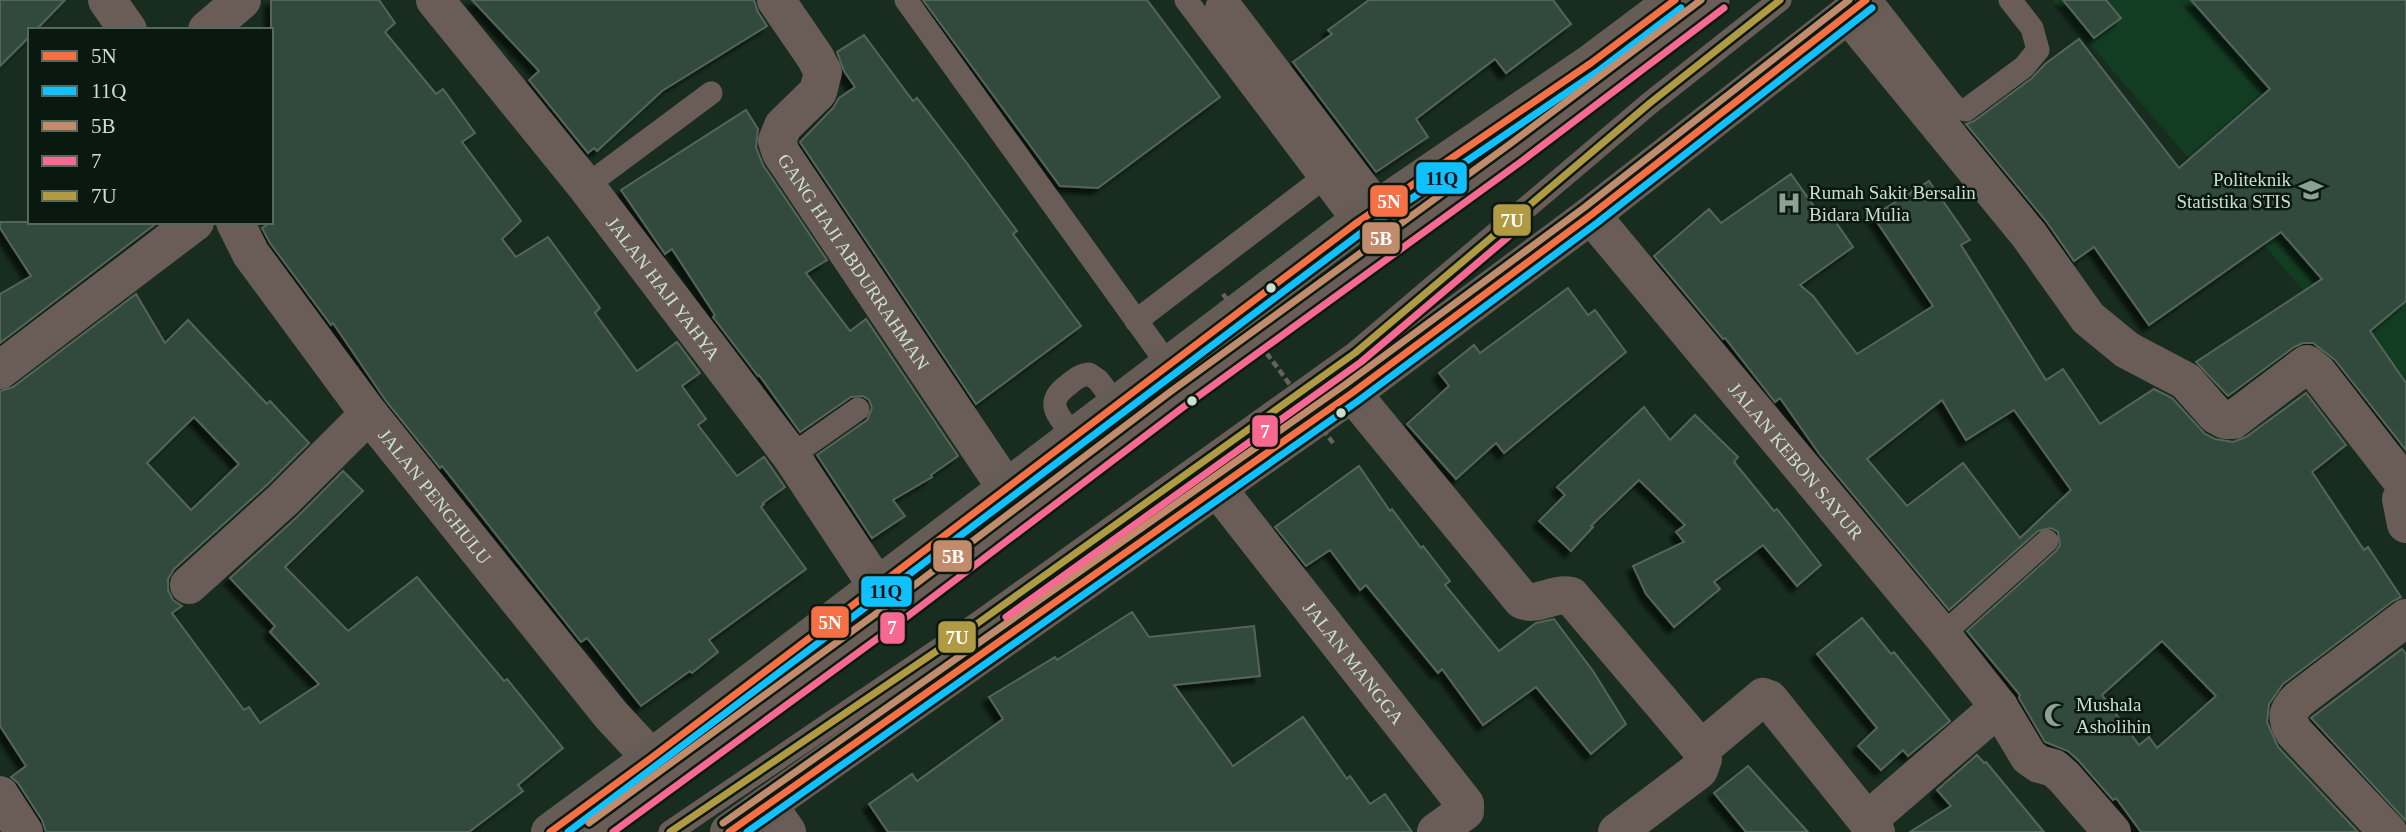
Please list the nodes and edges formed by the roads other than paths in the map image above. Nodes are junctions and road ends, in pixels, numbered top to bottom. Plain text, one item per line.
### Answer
1 (107, 0) edge
2 (242, 0) edge
3 (435, 0) edge
4 (776, 0) edge
5 (906, 0) edge
6 (1186, 0) edge
7 (1675, 0) edge
8 (1718, 0) edge
9 (1780, 0) edge
10 (2010, 0) edge
11 (1862, 5) edge
12 (1224, 9) dead end
13 (127, 28) edge
14 (209, 28) edge
15 (711, 93) dead end
16 (1322, 179) junction
17 (586, 186) junction
18 (1591, 215) junction
19 (1366, 216) junction
20 (192, 224) edge
21 (236, 224) edge
22 (1136, 321) junction
23 (1169, 366) junction
24 (0, 370) edge
25 (1352, 393) junction
26 (858, 409) dead end
27 (369, 414) junction
28 (791, 456) junction
29 (1006, 488) junction
30 (1217, 488) junction
31 (2405, 500) edge
32 (2047, 541) dead end
33 (189, 585) dead end
34 (877, 586) junction
35 (2406, 618) edge
36 (1942, 635) junction
37 (1999, 707) junction
38 (1701, 749) junction
39 (651, 758) junction
40 (0, 795) edge
41 (777, 818) edge
42 (1871, 827) edge
43 (24, 832) edge
44 (550, 832) edge
45 (595, 832) edge
46 (670, 832) edge
47 (729, 832) edge
48 (1436, 832) edge
49 (1617, 832) edge
50 (2112, 832) edge
51 (2388, 832) edge

1 - 13 street
2 - 14 street
3 - 17 street, JALAN HAJI YAHYA
4 - 29 street, GANG HAJI ABDURRAHMAN
5 - 22 lane
6 - 16 lane
7 - 19 main road
8 - 45 lane
9 - 46 lane
10 - 11 lane
11 - 18 main road
11 - 31 street
12 - 19 street
15 - 17 lane
16 - 19 lane
16 - 22 lane
17 - 28 street, JALAN HAJI YAHYA
18 - 25 main road
18 - 36 street, JALAN KEBON SAYUR
19 - 23 main road
20 - 24 street
21 - 27 street, JALAN PENGHULU
22 - 23 lane
23 - 29 main road
25 - 30 main road
25 - 38 street
26 - 28 lane
27 - 33 street
27 - 39 street, JALAN PENGHULU
28 - 34 street, JALAN HAJI YAHYA
29 - 34 main road
30 - 41 main road
30 - 48 street, JALAN MANGGA
32 - 36 lane
34 - 39 main road
35 - 51 street
36 - 37 street, JALAN KEBON SAYUR
37 - 42 street
37 - 50 street, JALAN KEBON SAYUR
38 - 42 street
38 - 49 street
39 - 44 main road
40 - 43 street
41 - 47 main road

